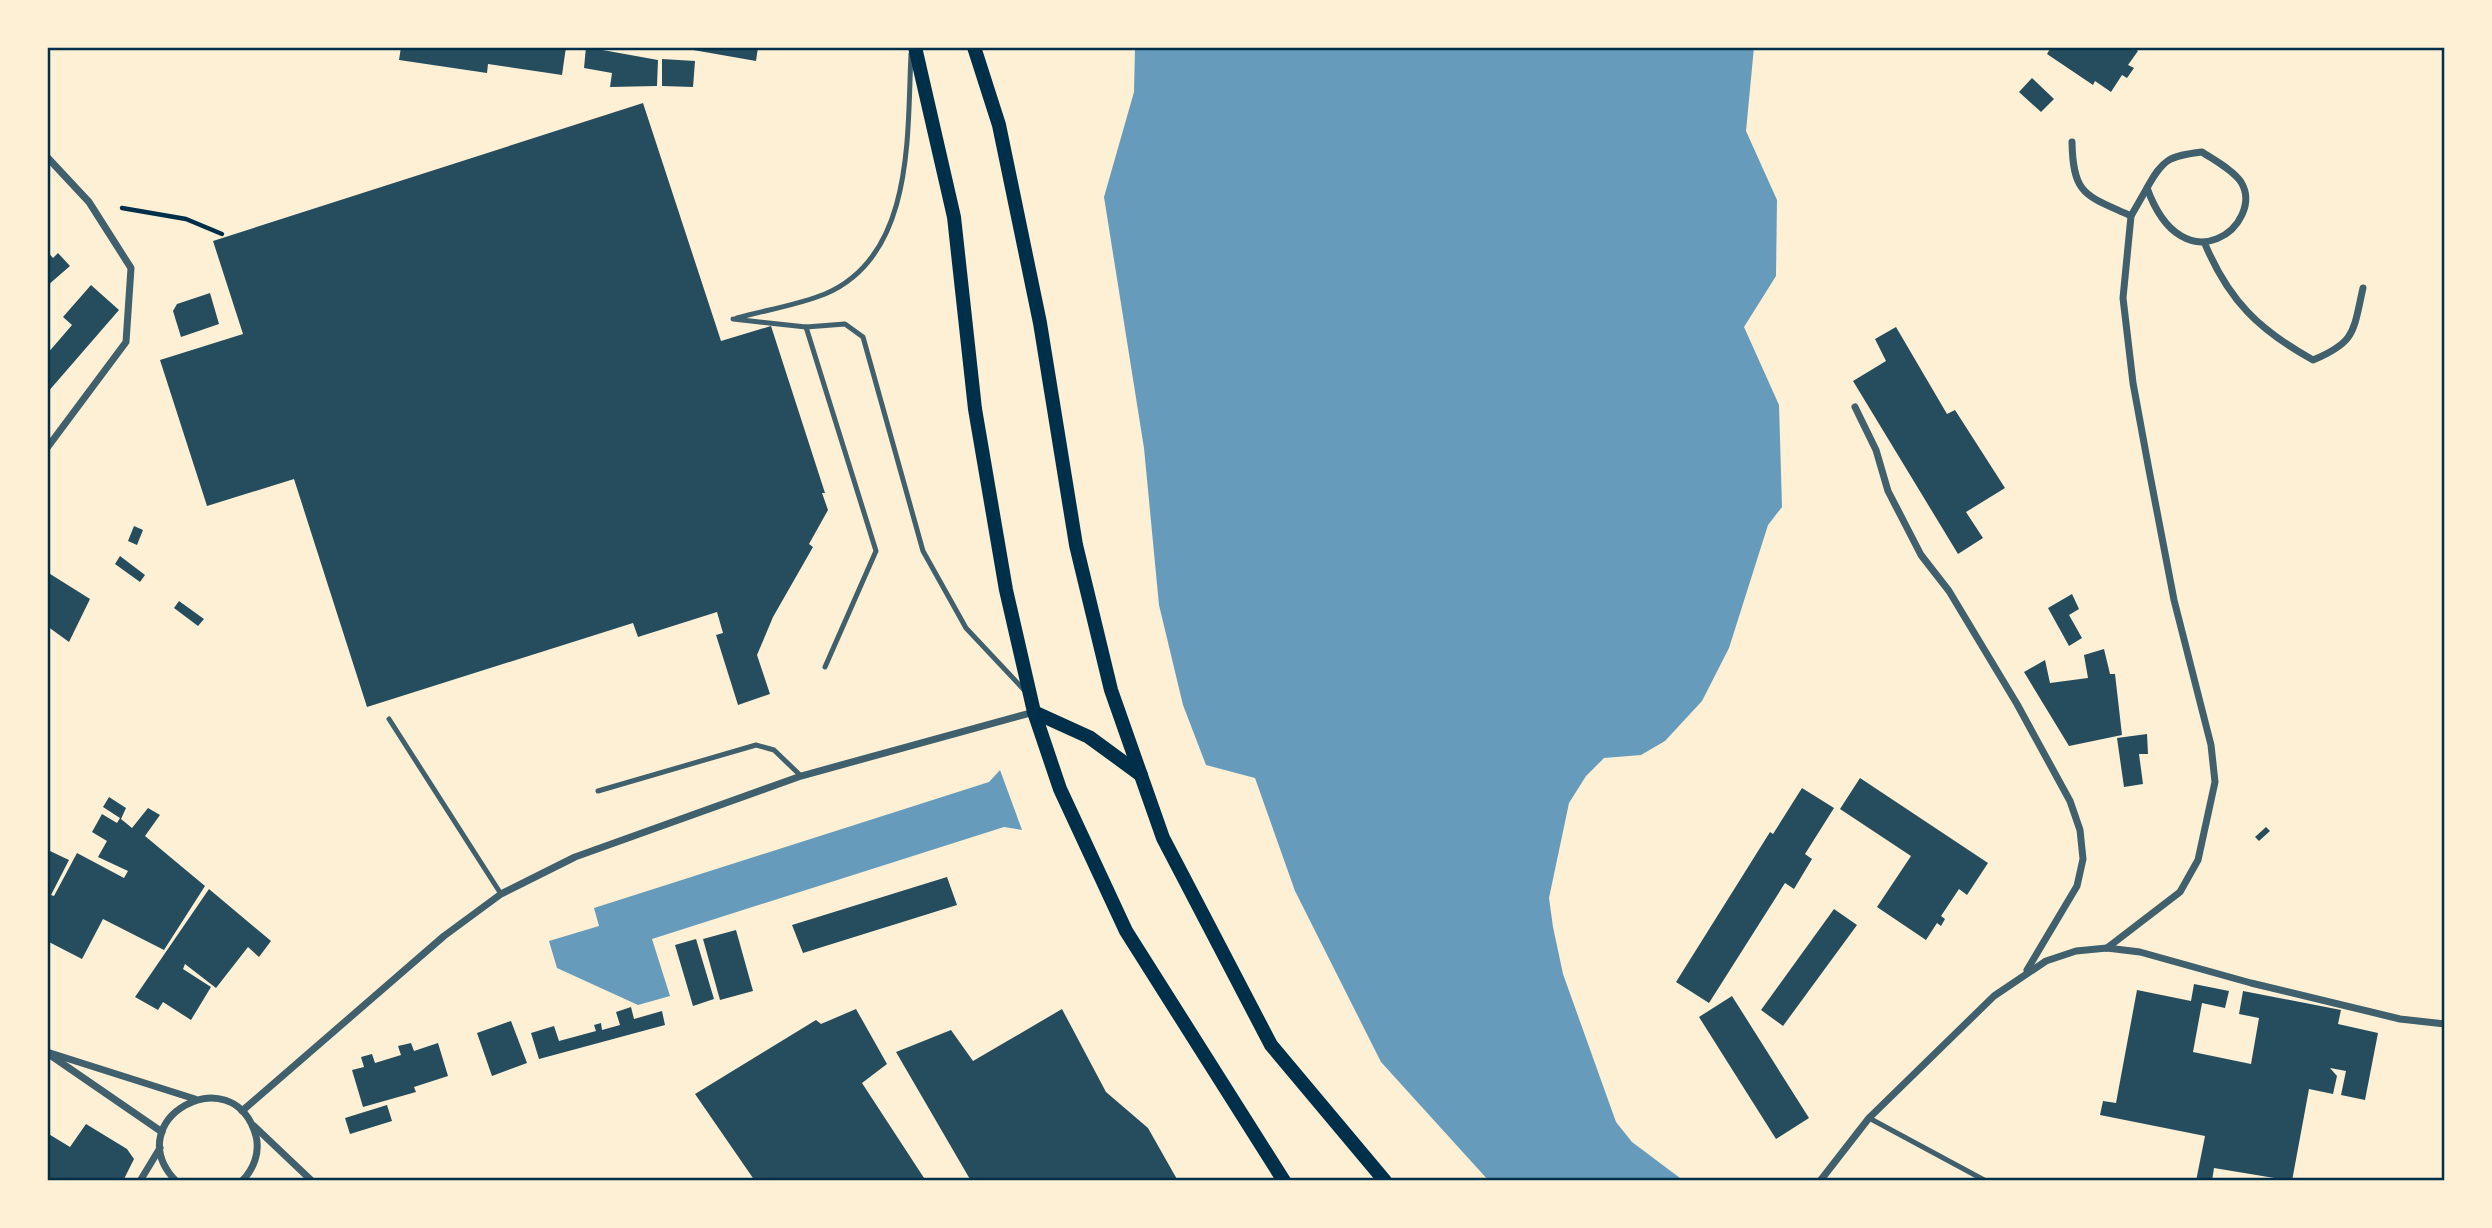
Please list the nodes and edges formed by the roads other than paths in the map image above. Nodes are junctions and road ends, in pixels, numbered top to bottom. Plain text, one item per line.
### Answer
1 (913, 47) edge
2 (974, 47) edge
3 (2072, 142) dead end
4 (47, 157) edge
5 (2147, 188) junction
6 (2131, 216) junction
7 (2205, 244) junction
8 (2363, 288) dead end
9 (806, 327) junction
10 (1855, 407) dead end
11 (47, 448) edge
12 (825, 667) dead end
13 (1030, 696) junction
14 (1034, 712) junction
15 (389, 719) dead end
16 (1142, 775) junction
17 (801, 776) junction
18 (598, 791) dead end
19 (501, 894) junction
20 (2107, 948) junction
21 (2025, 973) junction
22 (2445, 1024) edge
23 (47, 1053) edge
24 (196, 1099) junction
25 (242, 1111) junction
26 (1869, 1118) junction
27 (253, 1125) junction
28 (162, 1132) junction
29 (160, 1147) junction
30 (140, 1181) edge
31 (176, 1181) edge
32 (242, 1181) edge
33 (312, 1181) edge
34 (1284, 1181) edge
35 (1385, 1181) edge
36 (1820, 1181) edge
37 (1986, 1181) edge

1 - 9 lane
1 - 13 main road
2 - 16 main road
3 - 6 street
4 - 11 street
5 - 6 street
5 - 7 street
5 - 7 street
6 - 20 street
7 - 8 street
9 - 12 lane
9 - 13 lane
10 - 21 street
13 - 14 main road
14 - 16 main road
14 - 17 street
14 - 34 main road
15 - 19 lane
16 - 35 main road
17 - 18 lane
17 - 19 street
19 - 25 street
20 - 21 street
20 - 22 street
21 - 26 street
23 - 24 street
23 - 28 street
24 - 25 street
24 - 28 street
25 - 27 street
26 - 36 street
26 - 37 lane
27 - 32 street
27 - 33 street
28 - 29 street
29 - 30 street
29 - 31 street

